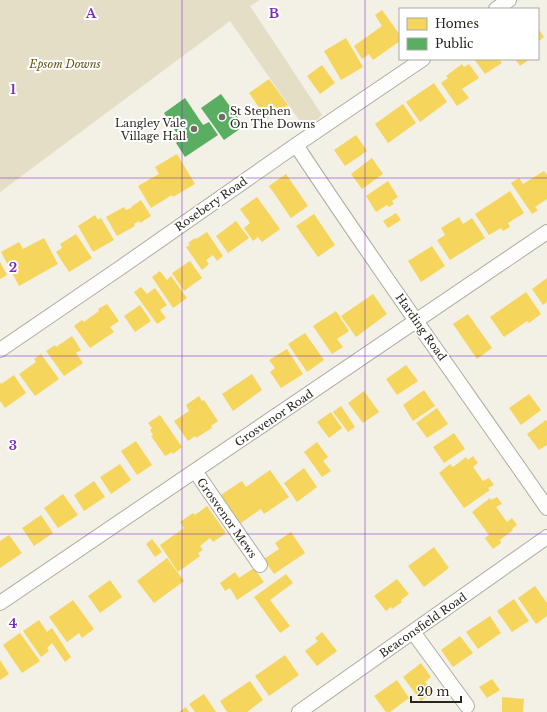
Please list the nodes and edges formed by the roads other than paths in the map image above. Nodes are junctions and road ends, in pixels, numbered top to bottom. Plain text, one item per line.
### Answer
1 (509, 0) edge
2 (497, 8) edge
3 (422, 60) edge
4 (296, 145) junction
5 (547, 232) edge
6 (416, 321) junction
7 (0, 350) edge
8 (195, 471) junction
9 (547, 508) edge
10 (547, 537) edge
11 (260, 565) dead end
12 (0, 603) edge
13 (413, 632) junction
14 (467, 706) dead end
15 (299, 712) edge

1 - 2 street
3 - 4 street, Rosebery Road
4 - 6 street, Harding Road
4 - 7 street, Rosebery Road
5 - 6 street, Grosvenor Road
6 - 8 street, Grosvenor Road
6 - 9 street, Harding Road
8 - 11 street, Grosvenor Mews
8 - 12 street, Grosvenor Road
10 - 13 street, Beaconsfield Road
13 - 14 street
13 - 15 street, Beaconsfield Road

